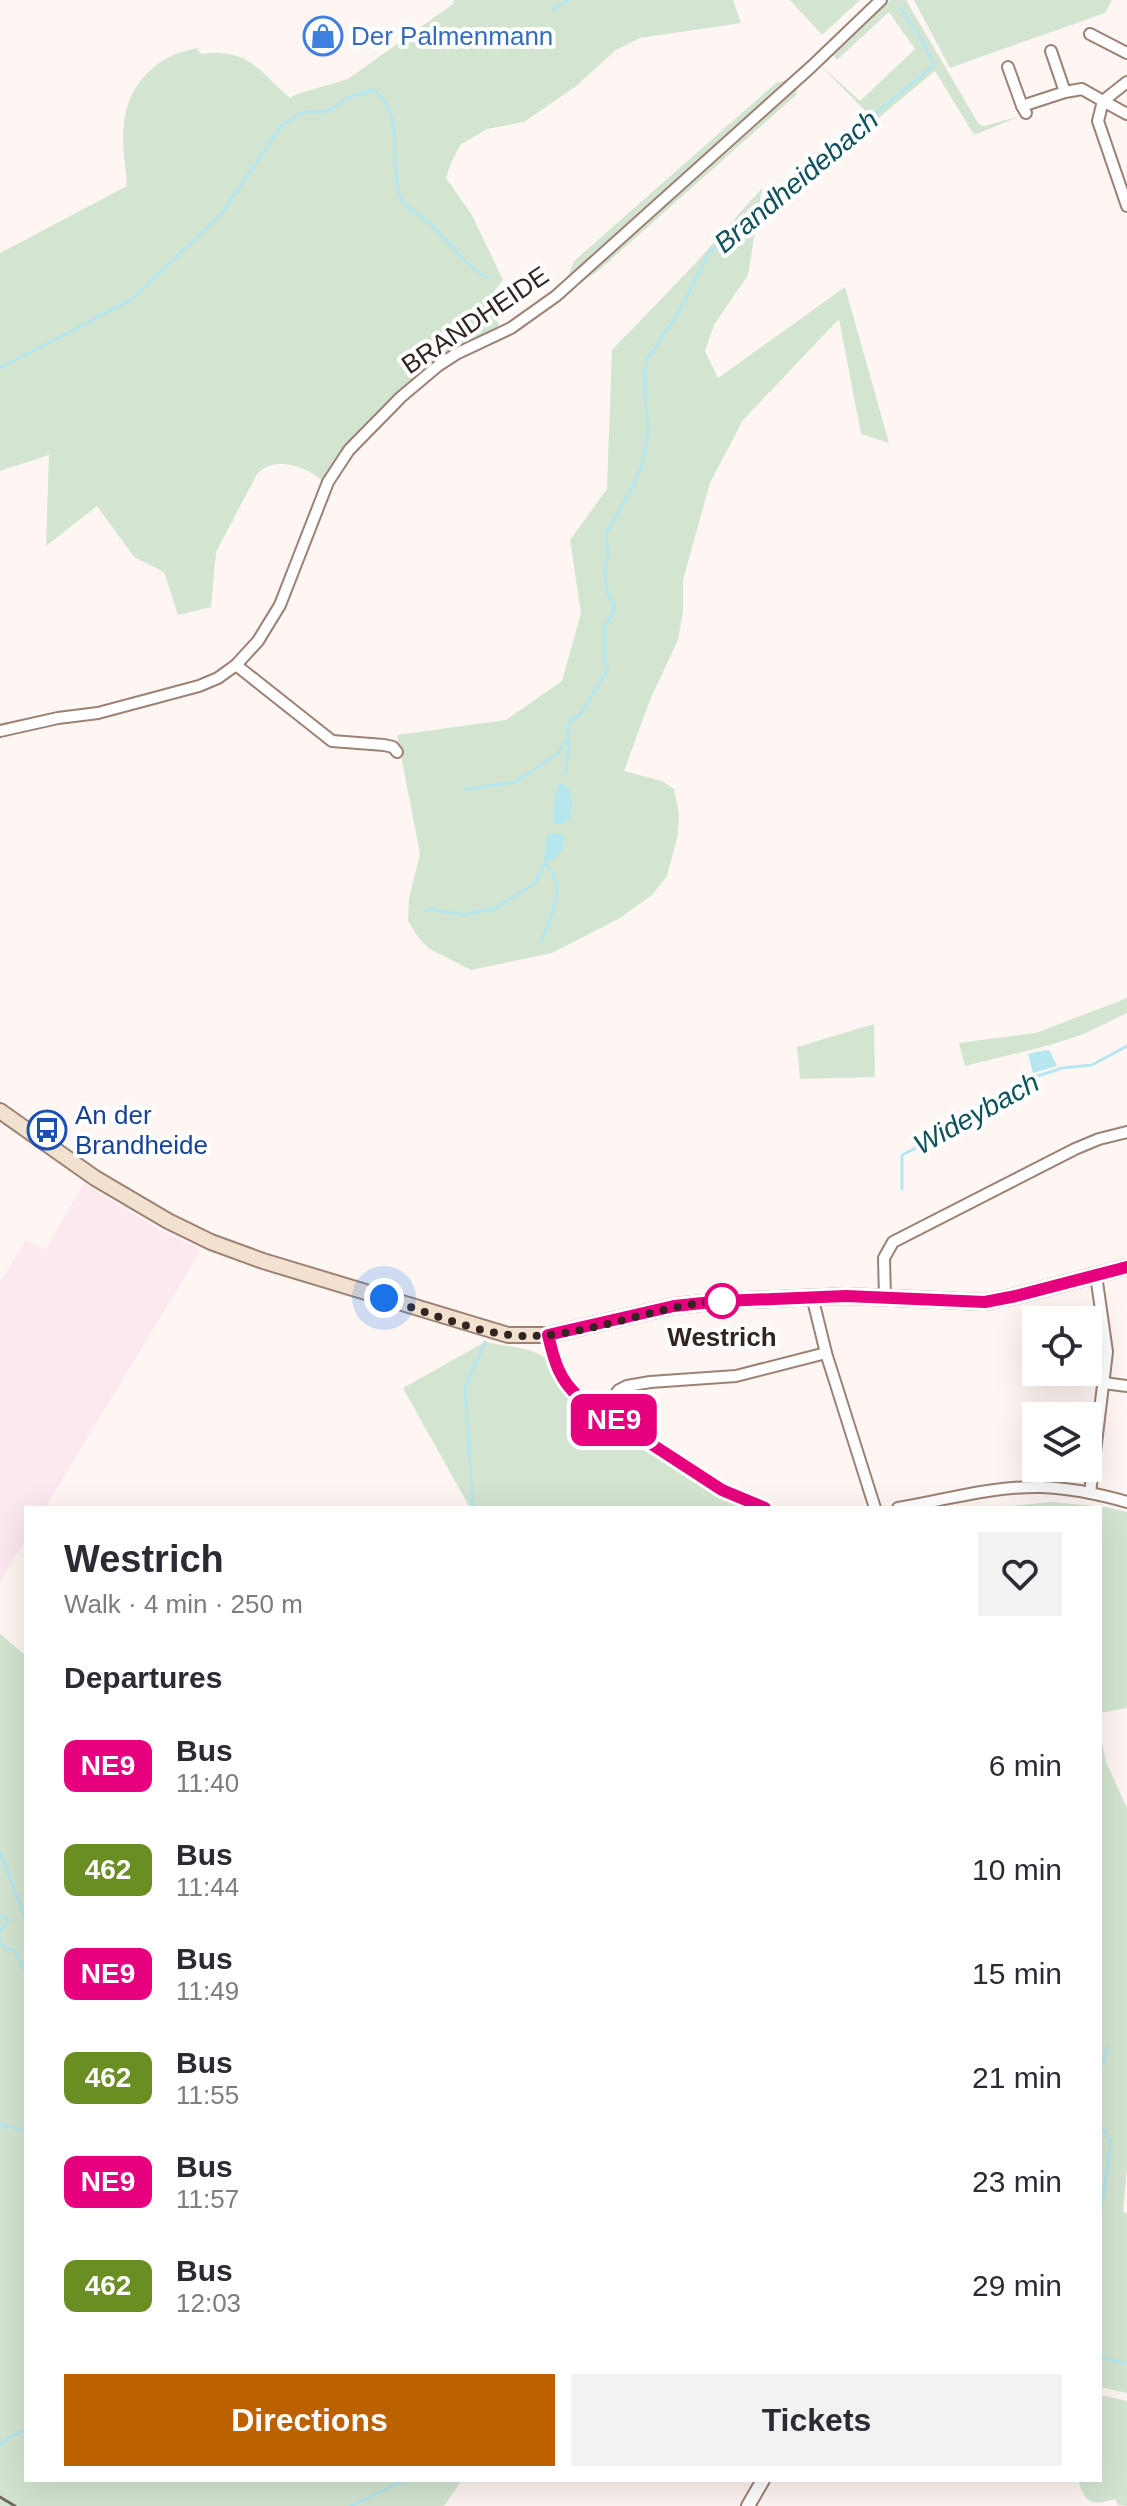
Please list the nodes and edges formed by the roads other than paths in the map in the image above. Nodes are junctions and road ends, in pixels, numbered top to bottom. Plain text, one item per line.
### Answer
1 (881, 0) edge
2 (1090, 34) dead end
3 (1051, 51) dead end
4 (1127, 53) edge
5 (1008, 67) dead end
6 (1127, 82) edge
7 (1065, 92) junction
8 (1103, 101) junction
9 (1127, 114) edge
10 (1122, 176) edge
11 (1127, 206) edge
12 (236, 665) junction
13 (0, 731) edge
14 (397, 752) dead end
15 (0, 1111) edge
16 (1127, 1132) edge
17 (1127, 1267) edge
18 (1096, 1275) junction
19 (812, 1296) junction
20 (885, 1298) junction
21 (548, 1335) junction
22 (826, 1353) junction
23 (1104, 1383) junction
24 (1127, 1386) edge
25 (601, 1412) junction
26 (1090, 1493) junction
27 (1127, 1502) edge
28 (760, 1506) edge
29 (874, 1506) edge
30 (909, 1506) edge
31 (762, 2482) edge
32 (748, 2506) edge

1 - 12 street, BRANDHEIDE
2 - 4 street
3 - 7 street
5 - 7 street
6 - 8 street
7 - 8 street
8 - 9 street
8 - 10 street
10 - 11 street
12 - 13 street, BRANDHEIDE
12 - 14 street
15 - 21 main road
16 - 20 street
17 - 18 main road
18 - 20 main road
18 - 23 street
19 - 20 main road
19 - 21 main road
19 - 22 street
21 - 25 street
22 - 25 street
22 - 29 street
23 - 24 street
23 - 26 street
25 - 28 street
26 - 27 street
26 - 30 street
31 - 32 street

